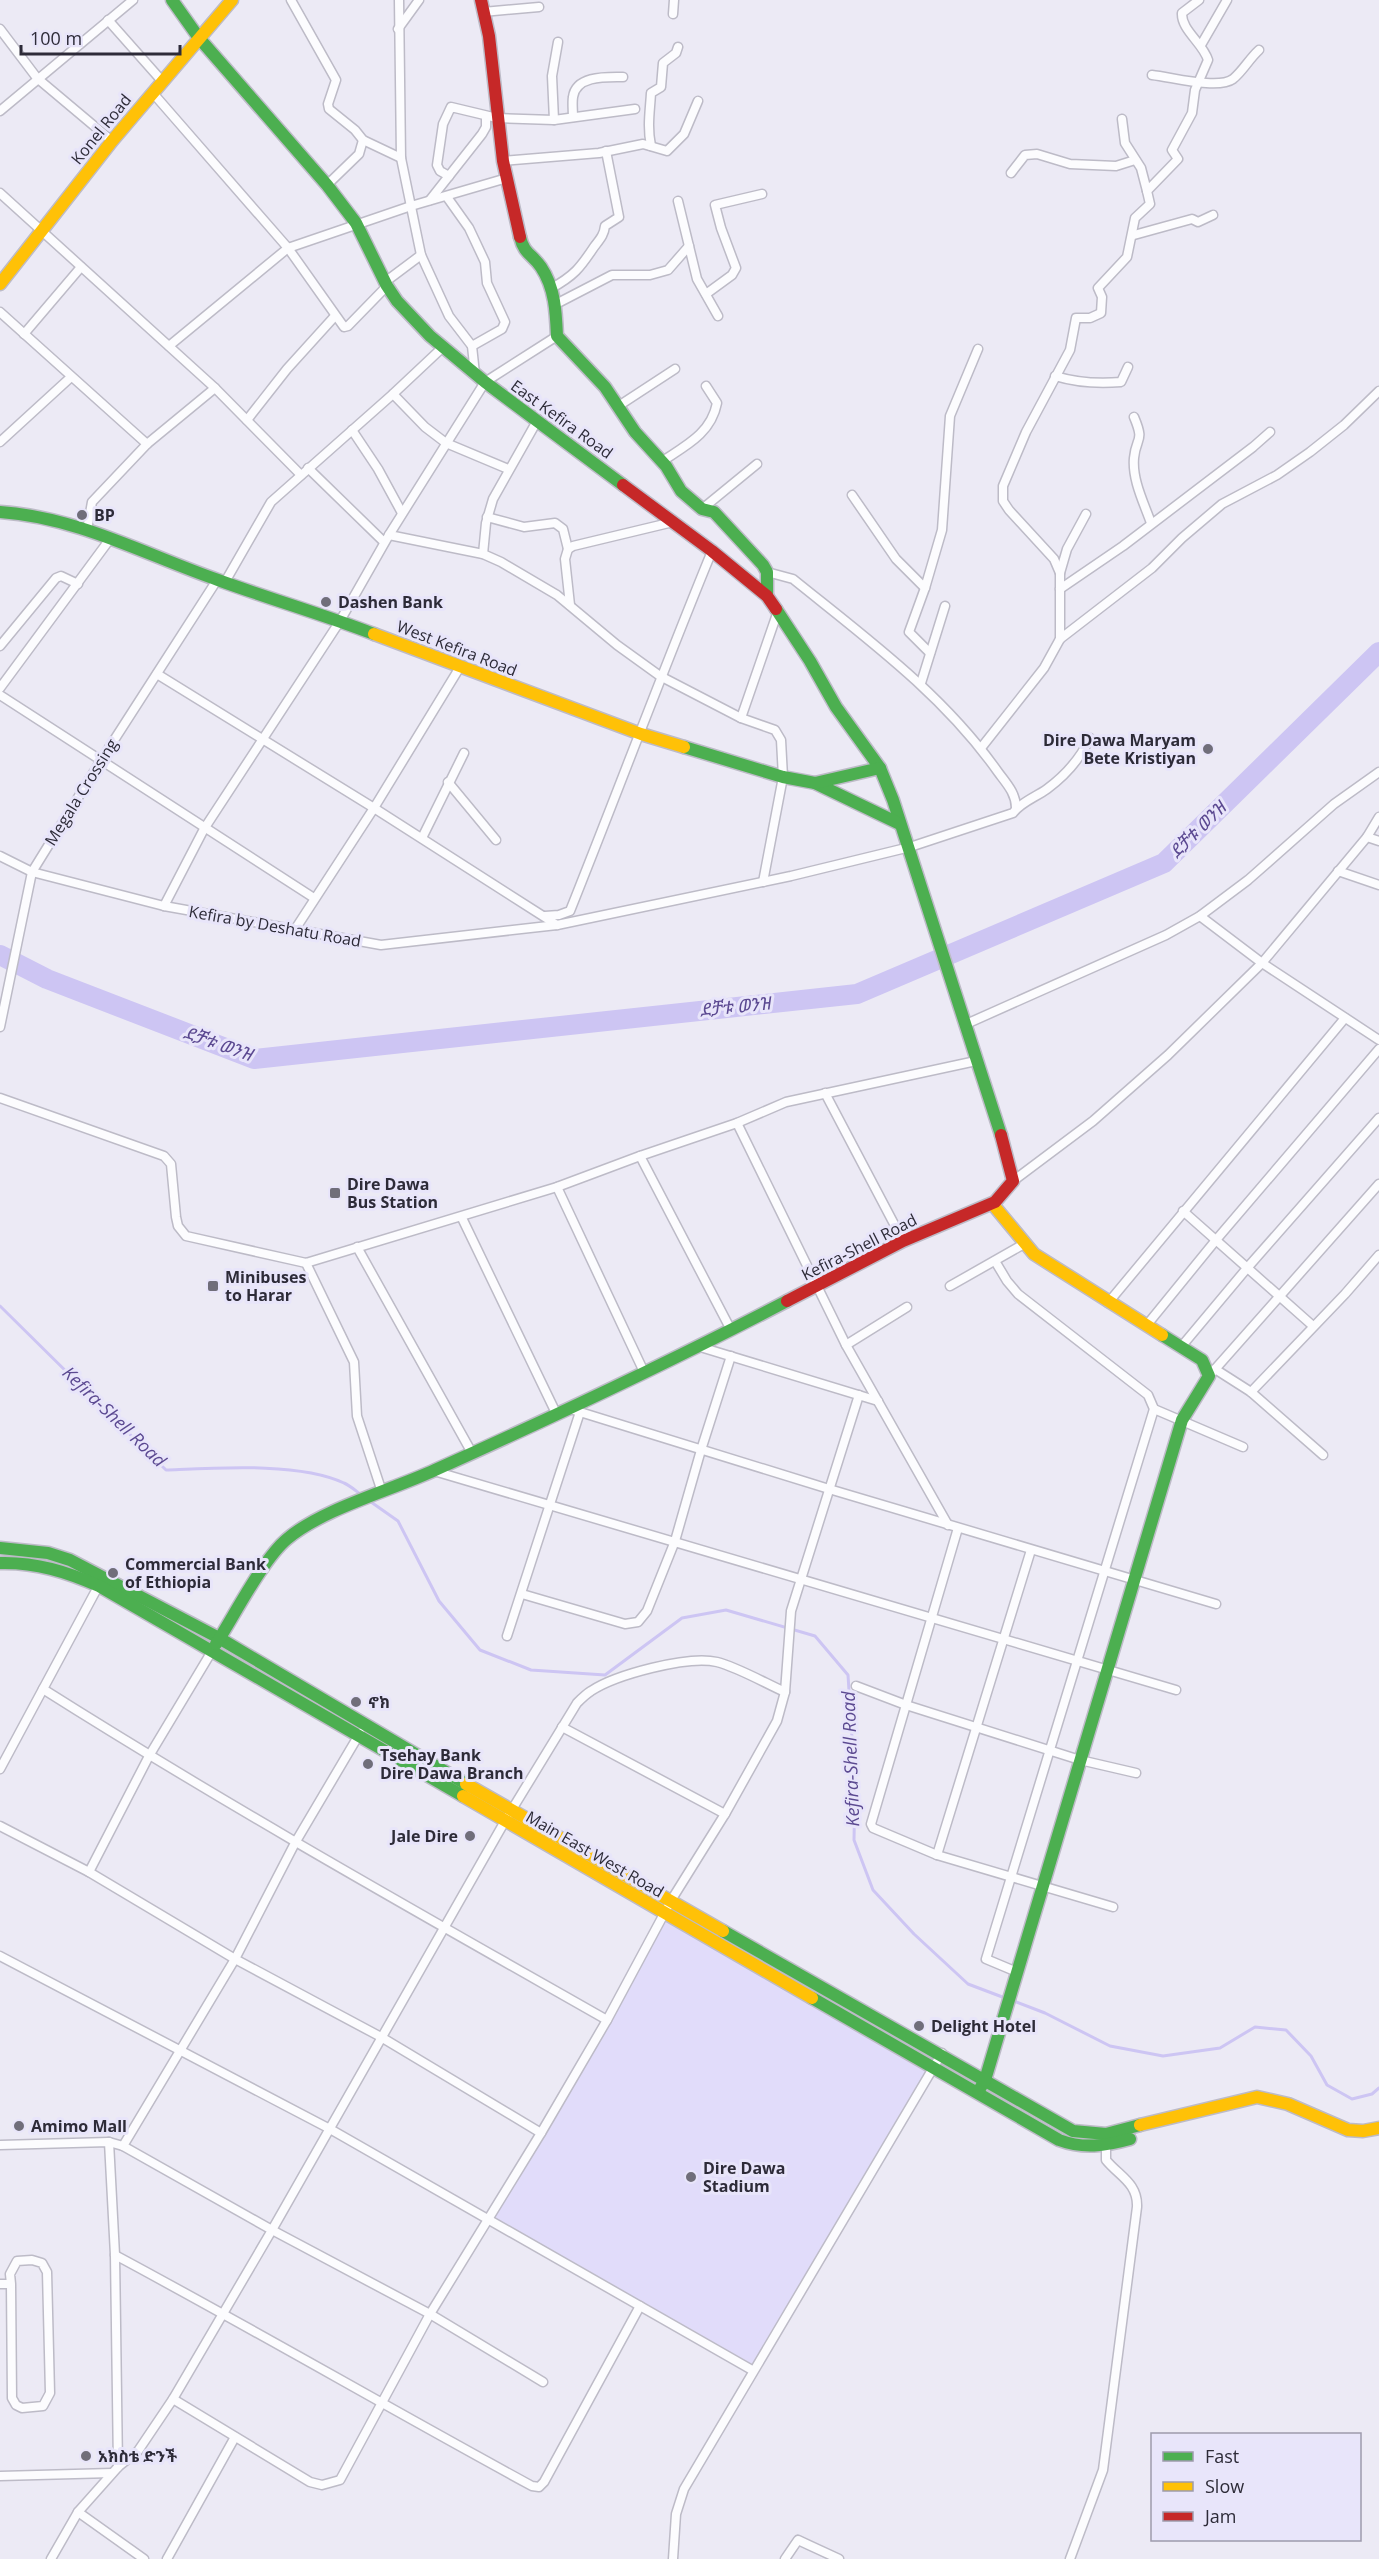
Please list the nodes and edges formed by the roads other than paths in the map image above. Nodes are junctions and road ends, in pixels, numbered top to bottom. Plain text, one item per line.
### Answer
1 (133, 0) edge
2 (172, 0) edge
3 (232, 0) edge
4 (291, 0) edge
5 (399, 0) edge
6 (419, 0) edge
7 (674, 0) edge
8 (1199, 0) edge
9 (1227, 0) edge
10 (482, 6) edge
11 (540, 7) dead end
12 (673, 14) dead end
13 (108, 20) junction
14 (0, 29) edge
15 (398, 29) junction
16 (199, 38) junction
17 (558, 42) dead end
18 (1201, 45) junction
19 (678, 47) dead end
20 (1259, 50) dead end
21 (1152, 75) dead end
22 (623, 77) dead end
23 (37, 78) junction
24 (162, 81) junction
25 (1199, 82) junction
26 (152, 92) junction
27 (698, 101) dead end
28 (635, 109) dead end
29 (0, 111) edge
30 (492, 117) junction
31 (573, 117) junction
32 (1122, 119) dead end
33 (554, 120) junction
34 (363, 140) junction
35 (112, 141) junction
36 (651, 146) junction
37 (606, 151) junction
38 (401, 158) junction
39 (1135, 160) junction
40 (503, 161) junction
41 (1011, 173) dead end
42 (449, 176) junction
43 (507, 178) junction
44 (327, 185) junction
45 (1148, 191) junction
46 (0, 193) edge
47 (762, 195) dead end
48 (447, 197) junction
49 (430, 200) junction
50 (678, 201) dead end
51 (411, 206) junction
52 (1212, 215) dead end
53 (356, 223) junction
54 (40, 231) junction
55 (1134, 235) junction
56 (689, 246) junction
57 (288, 248) junction
58 (421, 255) junction
59 (81, 267) junction
60 (4, 269) edge
61 (0, 284) edge
62 (386, 284) junction
63 (550, 289) junction
64 (706, 294) junction
65 (556, 304) junction
66 (0, 312) edge
67 (335, 316) junction
68 (718, 316) dead end
69 (24, 334) junction
70 (557, 336) junction
71 (169, 346) junction
72 (472, 346) junction
73 (442, 348) junction
74 (978, 349) dead end
75 (1128, 366) dead end
76 (675, 369) dead end
77 (1055, 376) junction
78 (71, 377) junction
79 (480, 378) junction
80 (706, 386) dead end
81 (215, 388) junction
82 (1379, 391) edge
83 (393, 394) junction
84 (620, 405) junction
85 (1134, 417) dead end
86 (247, 420) junction
87 (537, 421) junction
88 (351, 430) junction
89 (1270, 432) dead end
90 (0, 442) edge
91 (446, 443) junction
92 (147, 444) junction
93 (661, 462) junction
94 (757, 464) dead end
95 (508, 468) junction
96 (304, 471) junction
97 (852, 495) dead end
98 (702, 509) junction
99 (0, 512) edge
100 (402, 513) junction
101 (1086, 514) dead end
102 (487, 517) junction
103 (673, 522) junction
104 (1151, 523) junction
105 (87, 530) junction
106 (386, 538) junction
107 (110, 539) junction
108 (568, 549) junction
109 (712, 551) junction
110 (483, 554) junction
111 (767, 572) junction
112 (1060, 573) junction
113 (221, 581) junction
114 (78, 584) junction
115 (925, 588) junction
116 (1060, 589) junction
117 (767, 596) junction
118 (570, 605) junction
119 (945, 606) dead end
120 (778, 611) junction
121 (340, 621) junction
122 (1060, 639) junction
123 (0, 646) edge
124 (930, 653) junction
125 (460, 667) junction
126 (157, 674) junction
127 (660, 676) junction
128 (921, 683) junction
129 (0, 688) edge
130 (0, 695) edge
131 (741, 718) junction
132 (641, 734) junction
133 (1090, 738) dead end
134 (263, 739) junction
135 (981, 748) junction
136 (464, 753) dead end
137 (100, 762) junction
138 (880, 768) junction
139 (1379, 772) edge
140 (783, 777) junction
141 (448, 782) junction
142 (815, 783) junction
143 (375, 808) junction
144 (1016, 808) junction
145 (1379, 817) edge
146 (900, 824) junction
147 (204, 829) junction
148 (1367, 837) junction
149 (422, 838) junction
150 (496, 840) dead end
151 (1379, 841) edge
152 (910, 848) junction
153 (0, 856) edge
154 (1338, 871) junction
155 (32, 872) junction
156 (763, 882) junction
157 (1379, 885) edge
158 (314, 898) junction
159 (164, 906) junction
160 (545, 916) junction
161 (1200, 916) junction
162 (557, 925) junction
163 (294, 931) junction
164 (1262, 963) junction
165 (1345, 1018) junction
166 (964, 1025) junction
167 (0, 1027) edge
168 (1379, 1040) edge
169 (1379, 1049) edge
170 (975, 1061) junction
171 (825, 1093) junction
172 (0, 1098) edge
173 (1379, 1118) edge
174 (737, 1123) junction
175 (640, 1156) junction
176 (1013, 1181) junction
177 (1379, 1184) edge
178 (557, 1187) junction
179 (995, 1202) junction
180 (1183, 1211) junction
181 (462, 1218) junction
182 (1216, 1240) junction
183 (903, 1241) junction
184 (1024, 1244) junction
185 (357, 1247) junction
186 (1379, 1255) edge
187 (995, 1261) junction
188 (306, 1263) junction
189 (1248, 1267) junction
190 (818, 1286) junction
191 (950, 1286) dead end
192 (1280, 1295) junction
193 (1108, 1303) junction
194 (907, 1307) dead end
195 (1146, 1326) junction
196 (1313, 1326) junction
197 (731, 1330) junction
198 (846, 1345) junction
199 (697, 1346) junction
200 (1181, 1347) junction
201 (731, 1356) junction
202 (644, 1372) junction
203 (1212, 1372) junction
204 (1251, 1392) junction
205 (859, 1395) junction
206 (878, 1401) junction
207 (1154, 1409) junction
208 (562, 1411) junction
209 (580, 1412) junction
210 (1182, 1420) junction
211 (1243, 1447) dead end
212 (700, 1450) junction
213 (472, 1453) junction
214 (1323, 1455) dead end
215 (434, 1471) junction
216 (829, 1490) junction
217 (378, 1494) junction
218 (548, 1504) junction
219 (948, 1525) junction
220 (958, 1528) junction
221 (675, 1542) junction
222 (0, 1548) edge
223 (1031, 1550) junction
224 (0, 1563) edge
225 (1102, 1572) junction
226 (801, 1579) junction
227 (101, 1581) junction
228 (1134, 1581) junction
229 (522, 1593) junction
230 (1216, 1604) dead end
231 (158, 1612) junction
232 (931, 1618) junction
233 (507, 1636) dead end
234 (219, 1638) junction
235 (1005, 1639) junction
236 (212, 1651) junction
237 (1076, 1661) junction
238 (1107, 1670) junction
239 (856, 1686) dead end
240 (44, 1689) junction
241 (1176, 1690) dead end
242 (785, 1692) junction
243 (906, 1705) junction
244 (977, 1726) junction
245 (562, 1727) junction
246 (361, 1730) junction
247 (1049, 1750) junction
248 (149, 1756) junction
249 (1080, 1760) junction
250 (0, 1769) edge
251 (1136, 1773) dead end
252 (513, 1808) junction
253 (725, 1814) junction
254 (505, 1821) junction
255 (0, 1826) edge
256 (295, 1843) junction
257 (937, 1855) junction
258 (89, 1872) junction
259 (1011, 1879) junction
260 (1042, 1888) junction
261 (672, 1899) junction
262 (1113, 1907) dead end
263 (665, 1913) junction
264 (444, 1928) junction
265 (0, 1956) edge
266 (771, 1956) junction
267 (235, 1959) junction
268 (763, 1968) junction
269 (1017, 1972) junction
270 (607, 2020) junction
271 (381, 2037) junction
272 (181, 2051) junction
273 (942, 2053) junction
274 (934, 2065) junction
275 (985, 2080) junction
276 (978, 2091) junction
277 (330, 2129) junction
278 (1377, 2129) edge
279 (541, 2133) junction
280 (1106, 2141) junction
281 (109, 2142) junction
282 (0, 2145) edge
283 (123, 2146) junction
284 (487, 2220) junction
285 (272, 2230) junction
286 (115, 2255) junction
287 (0, 2284) edge
288 (11, 2284) junction
289 (640, 2306) junction
290 (223, 2312) junction
291 (430, 2314) junction
292 (752, 2370) junction
293 (543, 2382) dead end
294 (173, 2399) junction
295 (381, 2405) junction
296 (235, 2437) junction
297 (115, 2470) junction
298 (0, 2476) edge
299 (78, 2512) junction
300 (676, 2558) edge
301 (51, 2559) edge
302 (144, 2559) edge
303 (168, 2559) edge
304 (785, 2559) edge
305 (839, 2559) edge
306 (1070, 2559) edge

1 - 13 street
2 - 16 main road, East Kefira Road
3 - 16 main road, Konel Road
4 - 34 street
5 - 15 street
6 - 15 street
7 - 12 street
8 - 18 street
9 - 18 street
10 - 11 street
10 - 30 main road
13 - 23 street
13 - 24 street
14 - 23 street
15 - 38 street
16 - 24 main road, Konel Road
16 - 44 main road, East Kefira Road
17 - 33 street
18 - 25 street
19 - 36 street
20 - 25 street
21 - 25 street
22 - 31 street
23 - 29 street
23 - 35 street
24 - 26 main road, Konel Road
25 - 45 street
26 - 35 main road, Konel Road
26 - 57 street
27 - 36 street
28 - 31 street
30 - 33 street
30 - 40 main road
30 - 42 street
30 - 42 street
31 - 33 street
32 - 39 street
34 - 38 street
34 - 44 street
35 - 54 main road, Konel Road
36 - 37 street
37 - 40 street
37 - 63 street
38 - 51 street
39 - 41 street
39 - 45 street
40 - 43 main road
42 - 49 street
43 - 48 street
43 - 63 main road
44 - 53 main road, East Kefira Road
45 - 55 street
46 - 54 street
47 - 64 street
48 - 49 street
48 - 72 street
49 - 51 street
50 - 56 street
51 - 53 street
51 - 58 street
52 - 55 street
53 - 57 street
53 - 62 main road, East Kefira Road
54 - 59 street
54 - 60 main road, Konel Road
55 - 77 street
56 - 64 street
56 - 65 street
57 - 67 street
57 - 71 street
58 - 62 street
58 - 72 street
59 - 69 street
59 - 71 street
60 - 61 main road, Konel Road
62 - 67 street
62 - 73 main road, East Kefira Road
63 - 65 main road
64 - 68 street
65 - 70 main road
66 - 69 street
67 - 86 street
69 - 78 street
70 - 79 street
70 - 84 main road
71 - 81 street
72 - 79 street
73 - 79 main road, East Kefira Road
73 - 83 street, Megala Crossing
74 - 115 street
75 - 77 street
76 - 84 street
77 - 112 street
78 - 90 street
78 - 92 street
79 - 87 main road, East Kefira Road
79 - 91 street
80 - 93 street
81 - 86 street
81 - 92 street
82 - 122 street
83 - 88 street, Megala Crossing
83 - 91 street
84 - 93 main road
85 - 104 street
86 - 96 street
87 - 95 street
87 - 103 main road, East Kefira Road
88 - 96 street, Megala Crossing
88 - 100 street
89 - 104 street
91 - 95 street
91 - 100 street
92 - 105 street
93 - 98 main road
94 - 98 street
95 - 102 street
96 - 106 street
96 - 113 street, Megala Crossing
97 - 115 street
98 - 111 main road
99 - 105 main road, West Kefira Road
100 - 106 street
101 - 112 street
102 - 108 street
102 - 110 street
103 - 108 street
103 - 109 main road, East Kefira Road
104 - 116 street
105 - 107 main road, West Kefira Road
106 - 110 street
106 - 121 street
107 - 113 main road, West Kefira Road
107 - 114 street
108 - 118 street
109 - 117 main road, East Kefira Road
109 - 127 street
110 - 118 street
111 - 117 main road
111 - 128 street
112 - 116 street
113 - 121 main road, West Kefira Road
113 - 126 street, Megala Crossing
114 - 123 street
114 - 129 street
115 - 124 street
116 - 122 street
117 - 120 main road, East Kefira Road
118 - 127 street
119 - 124 street
120 - 131 street
120 - 138 main road, East Kefira Road
121 - 125 main road, West Kefira Road
121 - 134 street
122 - 135 street
124 - 128 street
125 - 132 main road, West Kefira Road
125 - 143 street
126 - 134 street
126 - 137 street, Megala Crossing
127 - 131 street
127 - 132 street
128 - 135 street
130 - 137 street
131 - 140 street
132 - 140 main road, West Kefira Road
132 - 160 street
133 - 144 street, Kefira by Deshatu Road
134 - 143 street
134 - 147 street
135 - 144 street
136 - 141 street
137 - 147 street
137 - 155 street, Megala Crossing
138 - 142 main road
138 - 146 main road, East Kefira Road
139 - 161 street
140 - 142 main road, West Kefira Road
140 - 156 street
141 - 149 street
141 - 150 street
142 - 146 main road, West Kefira Road
143 - 149 street
143 - 158 street
144 - 152 street, Kefira by Deshatu Road
145 - 148 street
146 - 152 main road
147 - 158 street
147 - 159 street
148 - 151 street
148 - 154 street
149 - 160 street
152 - 156 street, Kefira by Deshatu Road
152 - 166 main road
153 - 155 street, Kefira by Deshatu Road
154 - 157 street
154 - 164 street
155 - 159 street, Kefira by Deshatu Road
155 - 167 street, Megala Crossing
156 - 162 street, Kefira by Deshatu Road
158 - 163 street
159 - 163 street, Kefira by Deshatu Road
160 - 162 street
161 - 164 street
161 - 166 street
162 - 163 street, Kefira by Deshatu Road
164 - 165 street
164 - 176 street
165 - 168 street
165 - 180 street
166 - 170 main road
169 - 182 street
170 - 171 street
170 - 176 main road
171 - 174 street
171 - 183 street
172 - 188 street
173 - 189 street
174 - 175 street
174 - 190 street
175 - 178 street
175 - 197 street
176 - 179 main road, Kefira-Shell Road
177 - 192 street
178 - 181 street
178 - 202 street
179 - 183 main road, Kefira-Shell Road
179 - 184 main road
180 - 182 street
180 - 193 street
181 - 185 street
181 - 208 street
182 - 189 street
182 - 195 street
183 - 190 main road, Kefira-Shell Road
184 - 187 street
184 - 193 main road
185 - 188 street
185 - 213 street
186 - 196 street
187 - 191 street
187 - 207 street
188 - 217 street
189 - 192 street
189 - 200 street
190 - 197 main road, Kefira-Shell Road
190 - 198 street
192 - 196 street
192 - 203 street
193 - 195 main road
194 - 198 street
195 - 200 main road
196 - 204 street
197 - 199 main road, Kefira-Shell Road
198 - 206 street
199 - 201 street
199 - 202 main road, Kefira-Shell Road
200 - 203 main road
201 - 205 street
201 - 212 street
202 - 208 main road, Kefira-Shell Road
203 - 204 street
203 - 210 main road
204 - 214 street
205 - 206 street
205 - 216 street
206 - 219 street
207 - 210 street
207 - 225 street
208 - 209 street
208 - 213 main road, Kefira-Shell Road
209 - 212 street
209 - 218 street
210 - 211 street
210 - 228 main road
212 - 216 street
212 - 221 street
213 - 215 main road, Kefira-Shell Road
215 - 217 main road, Kefira-Shell Road
215 - 218 street
216 - 219 street
216 - 226 street
217 - 234 main road, Kefira-Shell Road
218 - 221 street
218 - 229 street
219 - 220 street
220 - 223 street
220 - 232 street
221 - 226 street
221 - 229 street
222 - 227 main road, Main East West Road
223 - 225 street
223 - 235 street
224 - 227 main road, Main East West Road
225 - 228 street
225 - 237 street
226 - 232 street
226 - 242 street
227 - 231 main road, Main East West Road
227 - 240 street
228 - 230 street
228 - 238 main road
229 - 233 street
231 - 234 main road, Main East West Road
231 - 236 main road, Main East West Road
232 - 235 street
232 - 243 street
234 - 236 main road
234 - 246 main road, Main East West Road
235 - 237 street
235 - 244 street
236 - 246 main road, Main East West Road
236 - 248 street
237 - 238 street
237 - 247 street
238 - 241 street
238 - 249 main road
239 - 243 street
240 - 248 street
240 - 250 street
242 - 245 street
242 - 253 street
243 - 244 street
243 - 257 street
244 - 247 street
244 - 257 street
245 - 252 street
245 - 253 street
246 - 252 main road, Main East West Road
246 - 254 main road, Main East West Road
246 - 256 street
247 - 249 street
247 - 259 street
248 - 256 street
248 - 258 street
249 - 251 street
249 - 260 main road
252 - 254 street
252 - 261 main road, Main East West Road
253 - 261 street
254 - 263 main road, Main East West Road
254 - 264 street
255 - 258 street
256 - 264 street
256 - 267 street
257 - 259 street
258 - 267 street
259 - 260 street
259 - 269 street
260 - 262 street
260 - 269 main road
261 - 263 street
261 - 266 main road, Main East West Road
263 - 268 main road, Main East West Road
263 - 270 street
264 - 270 street
264 - 271 street
265 - 272 street
266 - 268 main road
266 - 273 main road, Main East West Road
267 - 271 street
267 - 272 street
268 - 274 main road, Main East West Road
269 - 275 main road
270 - 279 street
271 - 277 street
271 - 279 street
272 - 277 street
272 - 283 street
273 - 274 street
273 - 275 main road, Main East West Road
274 - 276 main road, Main East West Road
274 - 292 street
275 - 276 main road
275 - 280 main road, Main East West Road
276 - 280 main road, Main East West Road
277 - 284 street
277 - 285 street
278 - 280 main road, Main East West Road
279 - 284 street
280 - 306 street
281 - 282 street
281 - 283 street
281 - 286 street
283 - 285 street
284 - 289 street
284 - 291 street
285 - 290 street
285 - 291 street
286 - 290 street
286 - 297 street
287 - 288 street
288 - 288 street
289 - 292 street
289 - 295 street
290 - 294 street
290 - 295 street
291 - 293 street
291 - 295 street
292 - 300 street
294 - 296 street
294 - 297 street
295 - 296 street
296 - 303 street
297 - 298 street
297 - 299 street
299 - 301 street
299 - 302 street
304 - 305 street

